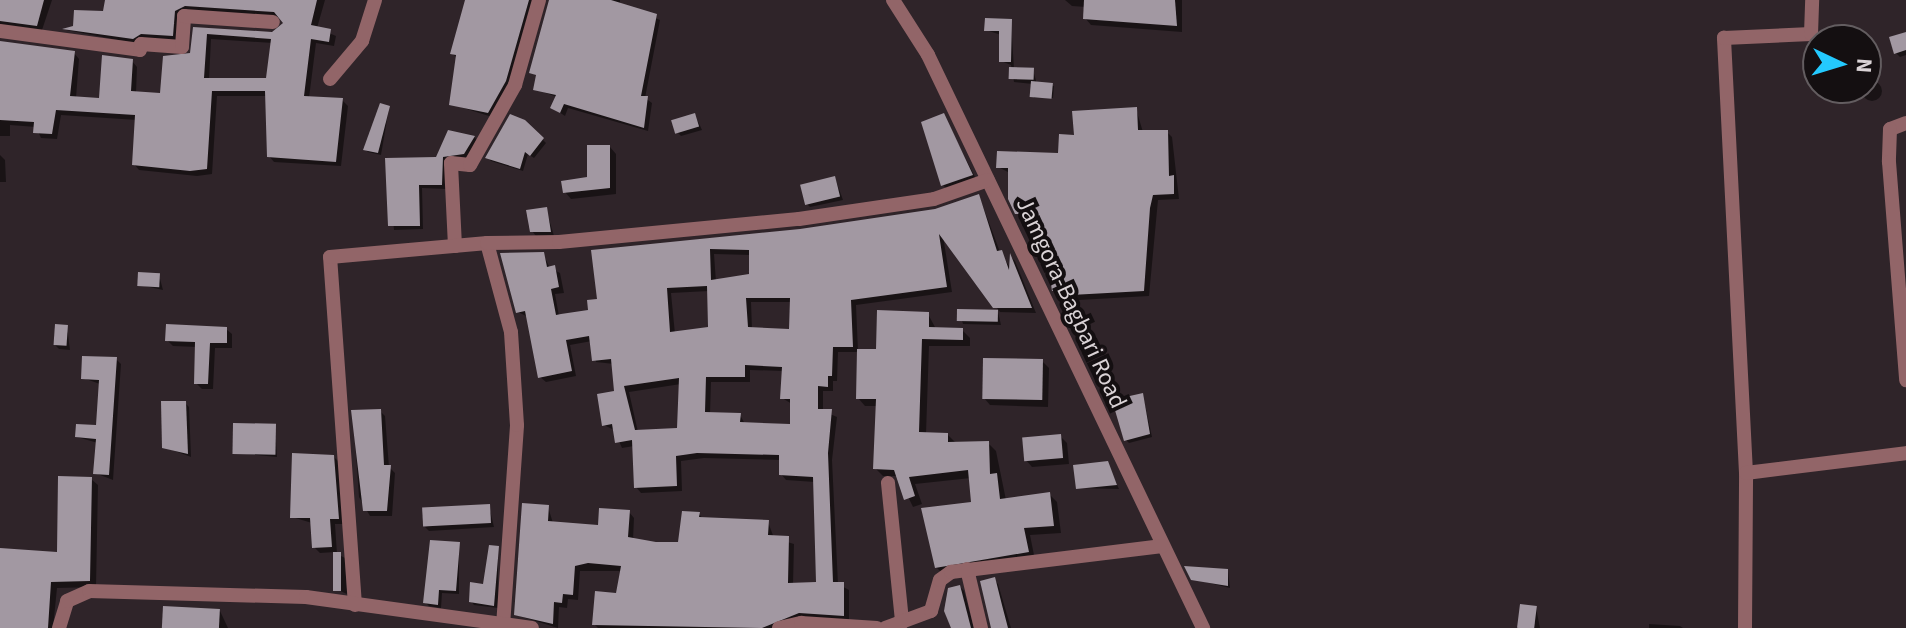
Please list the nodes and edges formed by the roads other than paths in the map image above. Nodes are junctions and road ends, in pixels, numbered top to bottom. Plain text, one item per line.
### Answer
1 (375, 0) edge
2 (539, 0) edge
3 (893, 0) edge
4 (1812, 0) edge
5 (273, 22) dead end
6 (0, 31) edge
7 (330, 79) dead end
8 (1906, 123) edge
9 (988, 180) junction
10 (487, 243) junction
11 (455, 246) junction
12 (1906, 380) edge
13 (1906, 453) edge
14 (1746, 473) junction
15 (888, 483) dead end
16 (1162, 546) junction
17 (967, 569) junction
18 (355, 605) junction
19 (422, 621) edge
20 (902, 622) junction
21 (503, 626) junction
22 (59, 628) edge
23 (532, 628) edge
24 (779, 628) edge
25 (877, 628) edge
26 (885, 628) edge
27 (981, 628) edge
28 (1203, 628) edge
29 (1745, 628) edge

1 - 7 street
2 - 11 street
3 - 9 street, Jamgora-Bagbari Road
4 - 14 street
5 - 6 street
8 - 12 street
9 - 10 street
9 - 16 street, Jamgora-Bagbari Road
10 - 11 street
10 - 21 street
11 - 18 street
13 - 14 street
14 - 29 street
15 - 20 street
16 - 17 street
16 - 28 street, Jamgora-Bagbari Road
17 - 20 street
17 - 27 street
18 - 19 street
18 - 22 street
19 - 21 street
20 - 26 street
21 - 23 street
24 - 25 street

